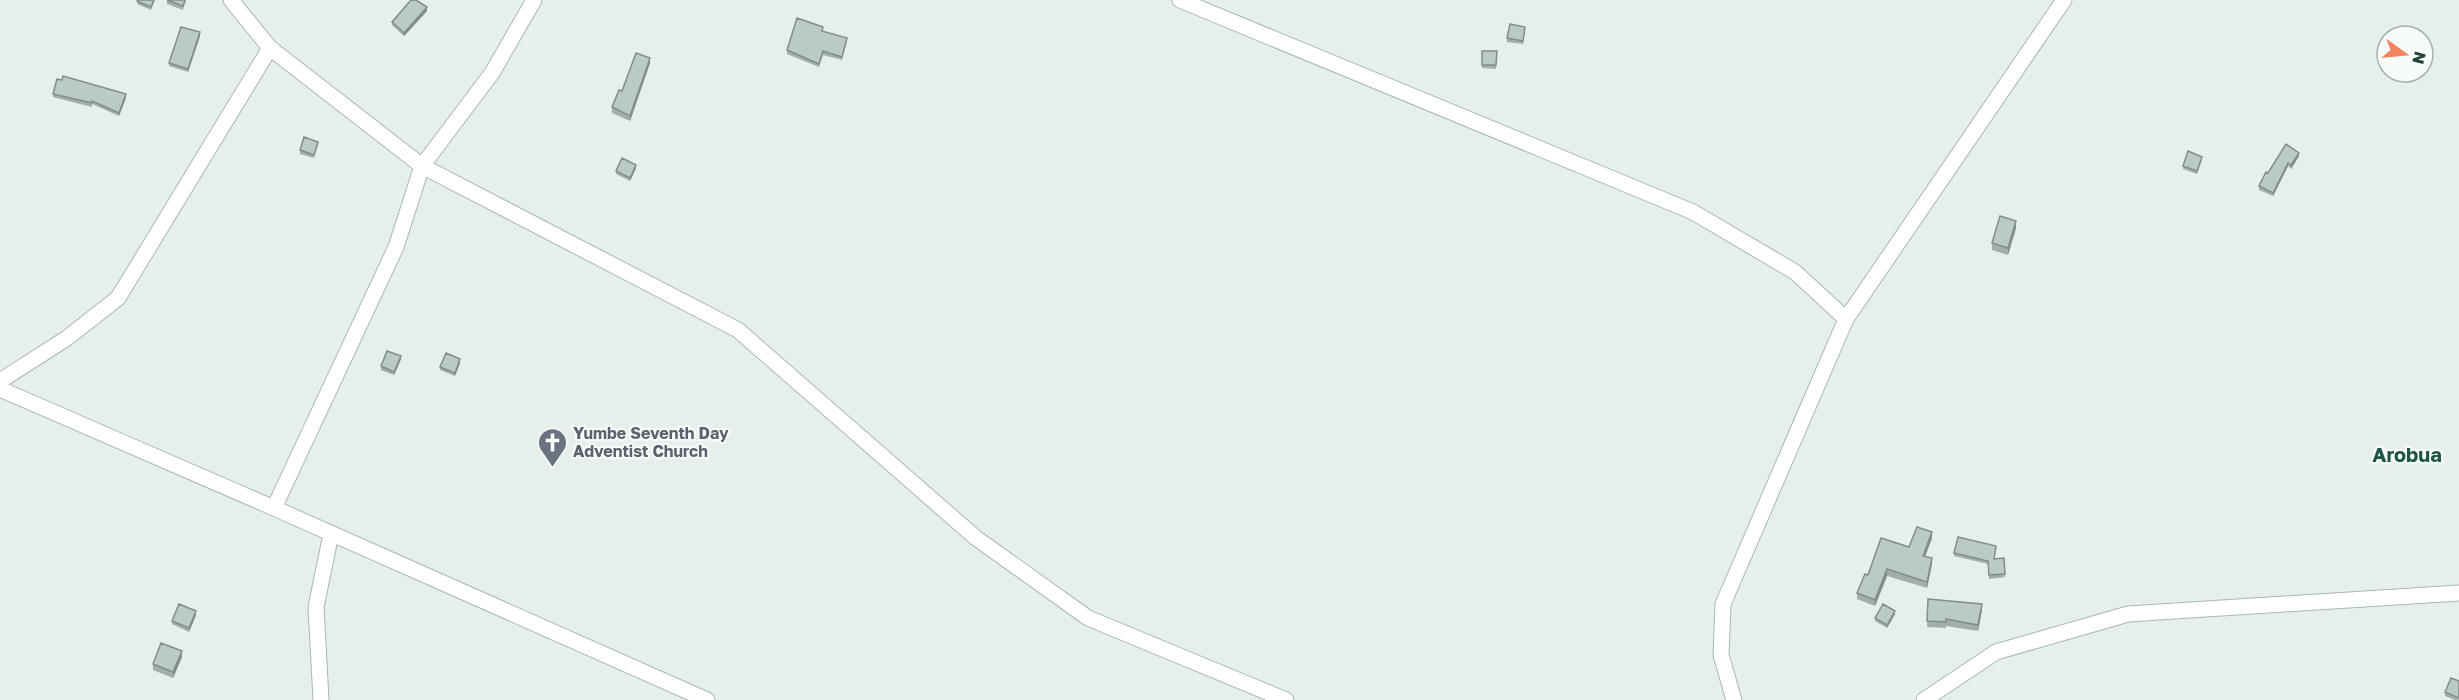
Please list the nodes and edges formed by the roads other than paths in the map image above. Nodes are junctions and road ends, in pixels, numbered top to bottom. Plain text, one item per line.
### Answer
1 (231, 0) edge
2 (534, 0) edge
3 (1180, 0) edge
4 (2064, 0) edge
5 (270, 48) junction
6 (422, 166) junction
7 (1846, 319) junction
8 (0, 381) edge
9 (0, 389) edge
10 (274, 508) junction
11 (331, 534) junction
12 (2459, 593) edge
13 (321, 700) edge
14 (707, 700) edge
15 (1286, 700) edge
16 (1734, 700) edge
17 (1924, 700) edge

1 - 5 street
2 - 6 street
3 - 7 street
4 - 7 street
5 - 6 street
5 - 8 street
6 - 10 street
6 - 15 street
7 - 16 street
9 - 10 street
10 - 11 street
11 - 13 street
11 - 14 street
12 - 17 street

